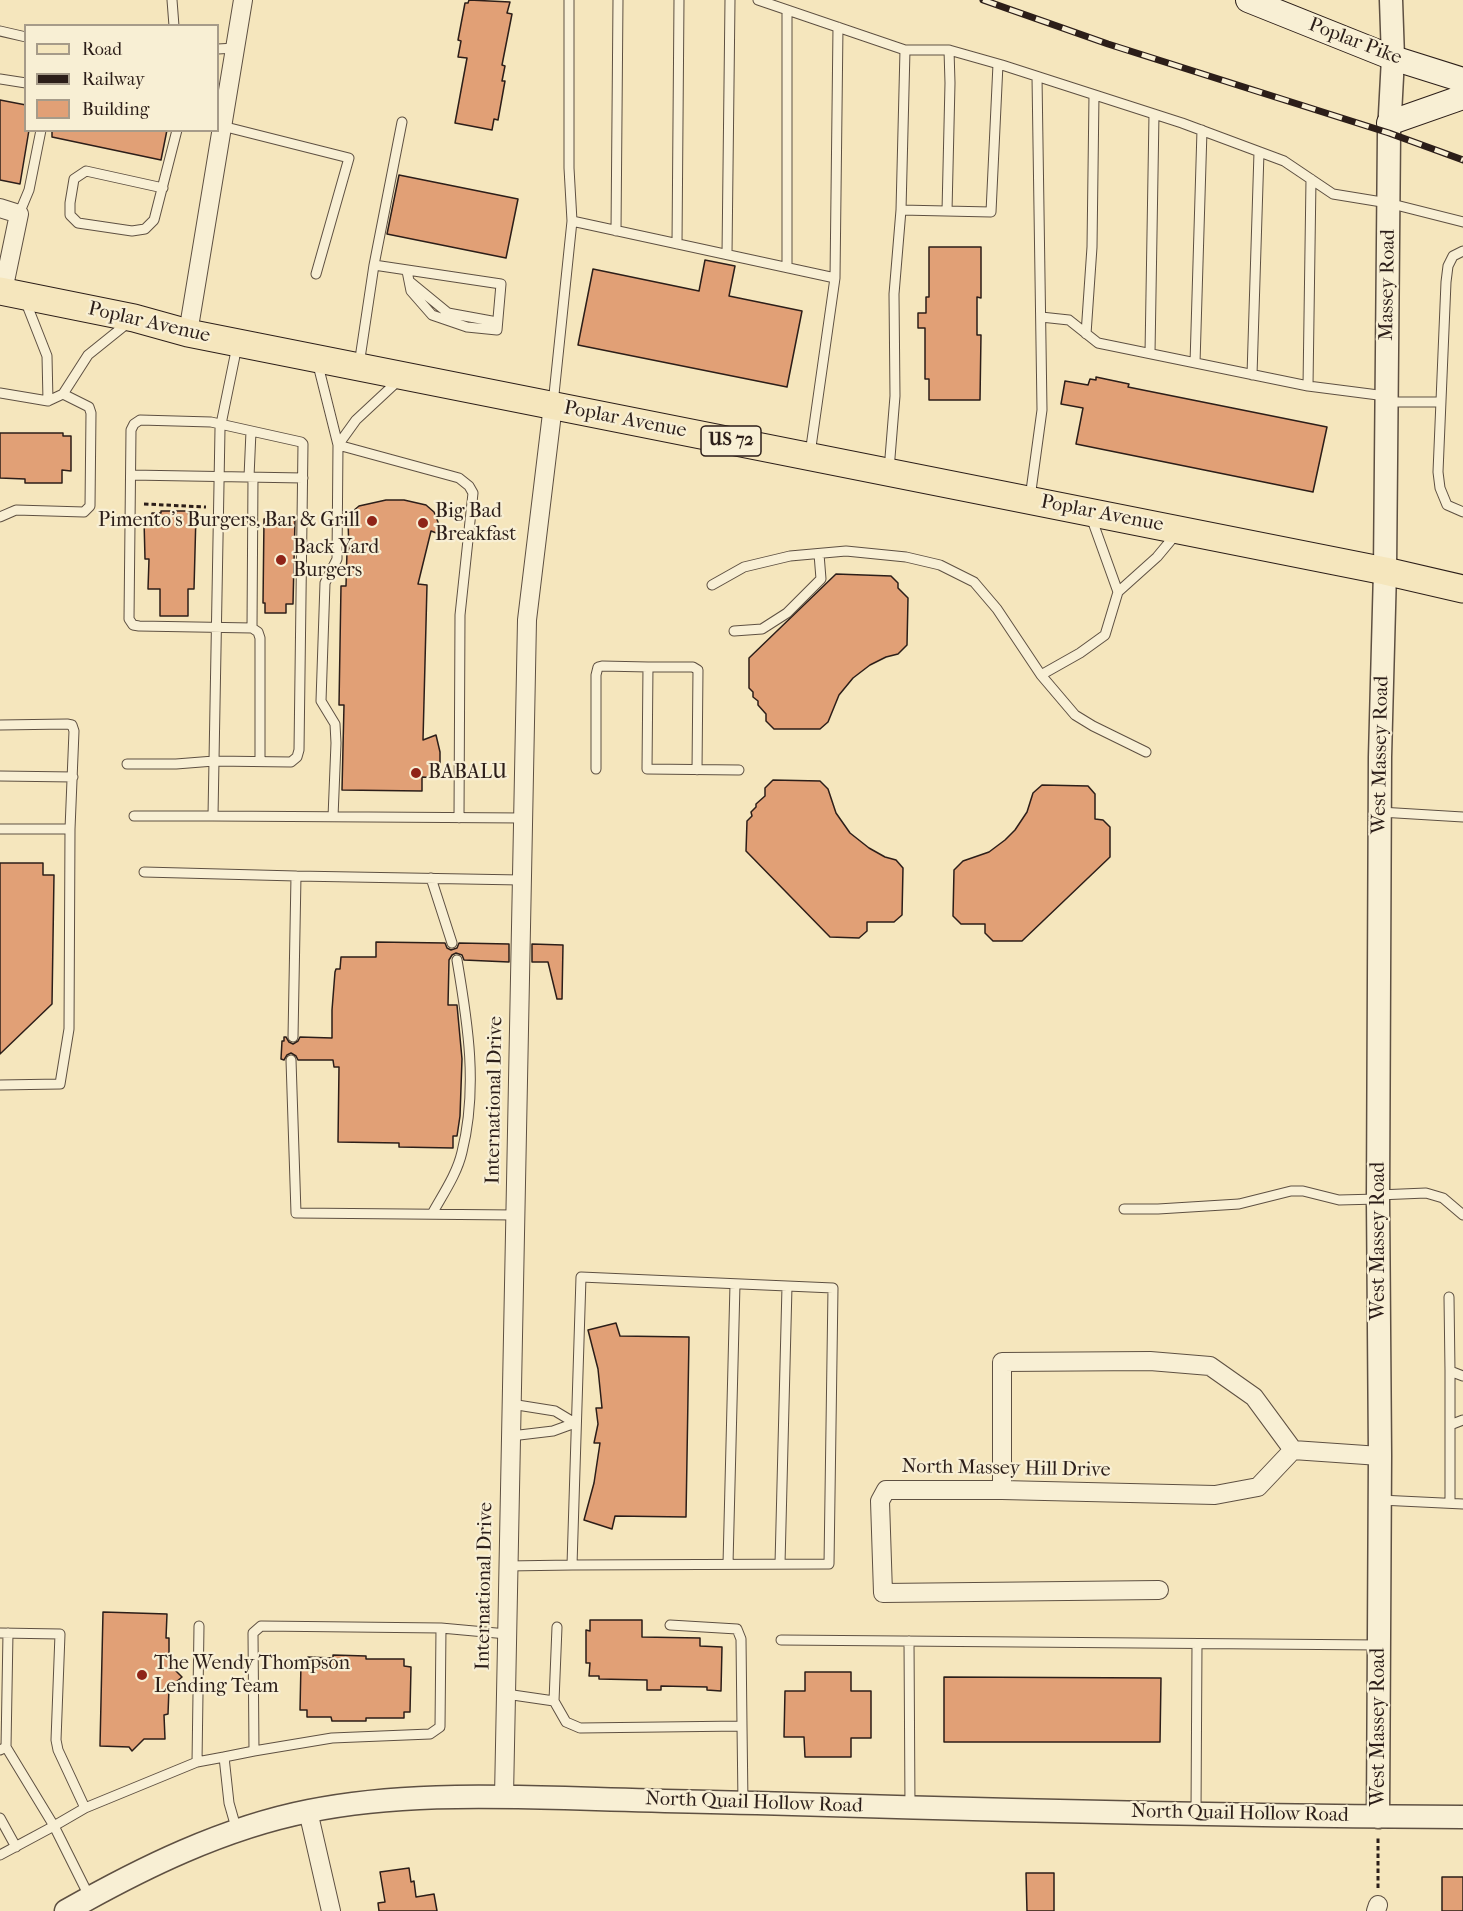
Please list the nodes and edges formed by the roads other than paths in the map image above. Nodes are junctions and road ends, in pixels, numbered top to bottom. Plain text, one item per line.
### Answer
1 (171, 0) edge
2 (243, 0) edge
3 (569, 0) edge
4 (618, 0) edge
5 (679, 0) edge
6 (729, 0) edge
7 (758, 0) edge
8 (1391, 0) edge
9 (1259, 1) edge
10 (787, 10) junction
11 (174, 24) edge
12 (838, 27) junction
13 (0, 31) edge
14 (24, 37) edge
15 (226, 48) edge
16 (905, 50) junction
17 (949, 50) junction
18 (1393, 58) junction
19 (998, 64) junction
20 (1037, 77) junction
21 (0, 79) edge
22 (1463, 80) edge
23 (24, 83) edge
24 (1094, 95) junction
25 (1463, 97) edge
26 (1154, 114) junction
27 (402, 122) dead end
28 (1389, 123) junction
29 (222, 126) junction
30 (1202, 130) junction
31 (41, 132) edge
32 (177, 132) edge
33 (1259, 152) junction
34 (1311, 180) junction
35 (163, 188) junction
36 (1388, 203) junction
37 (0, 208) edge
38 (901, 210) junction
39 (947, 211) junction
40 (19, 214) junction
41 (572, 221) junction
42 (1463, 222) edge
43 (616, 231) junction
44 (677, 244) junction
45 (1463, 251) edge
46 (727, 254) junction
47 (374, 265) junction
48 (787, 267) junction
49 (316, 274) dead end
50 (408, 276) junction
51 (835, 278) junction
52 (8, 293) edge
53 (1041, 317) junction
54 (134, 318) junction
55 (188, 333) junction
56 (1086, 334) junction
57 (237, 343) junction
58 (1150, 354) junction
59 (317, 359) junction
60 (1195, 363) junction
61 (358, 367) junction
62 (1252, 375) junction
63 (404, 376) junction
64 (1308, 386) junction
65 (0, 393) edge
66 (63, 393) junction
67 (1387, 399) junction
68 (48, 401) junction
69 (1441, 402) junction
70 (553, 405) junction
71 (221, 424) junction
72 (251, 430) junction
73 (338, 445) junction
74 (810, 456) junction
75 (889, 472) junction
76 (131, 475) junction
77 (219, 476) junction
78 (251, 477) junction
79 (303, 478) junction
80 (1030, 500) junction
81 (1089, 512) junction
82 (1463, 512) edge
83 (0, 517) edge
84 (1180, 530) junction
85 (819, 554) junction
86 (1385, 571) junction
87 (712, 585) dead end
88 (1463, 589) edge
89 (1118, 592) junction
90 (217, 627) junction
91 (252, 628) junction
92 (734, 631) dead end
93 (648, 667) junction
94 (1041, 675) junction
95 (0, 725) edge
96 (1146, 752) dead end
97 (214, 761) junction
98 (260, 761) junction
99 (128, 764) dead end
100 (596, 769) dead end
101 (697, 770) junction
102 (739, 770) dead end
103 (0, 776) edge
104 (73, 777) junction
105 (1380, 812) junction
106 (134, 816) dead end
107 (213, 816) junction
108 (333, 817) junction
109 (1463, 817) edge
110 (459, 818) junction
111 (523, 819) junction
112 (70, 828) junction
113 (0, 829) edge
114 (144, 872) dead end
115 (296, 876) junction
116 (431, 878) junction
117 (521, 880) junction
118 (452, 943) dead end
119 (457, 960) dead end
120 (293, 1037) dead end
121 (291, 1060) dead end
122 (0, 1085) edge
123 (1378, 1197) junction
124 (1124, 1209) dead end
125 (432, 1214) junction
126 (515, 1215) junction
127 (1463, 1215) edge
128 (735, 1284) junction
129 (787, 1286) junction
130 (1449, 1297) dead end
131 (1450, 1371) junction
132 (1463, 1376) edge
133 (511, 1404) junction
134 (1463, 1420) edge
135 (575, 1423) junction
136 (1450, 1425) junction
137 (511, 1436) junction
138 (1293, 1450) junction
139 (1380, 1456) junction
140 (1002, 1490) junction
141 (1380, 1500) junction
142 (1450, 1503) junction
143 (1463, 1504) edge
144 (728, 1564) junction
145 (780, 1564) junction
146 (572, 1565) junction
147 (507, 1566) junction
148 (1159, 1590) dead end
149 (670, 1625) dead end
150 (199, 1626) dead end
151 (441, 1628) junction
152 (557, 1628) dead end
153 (4, 1633) edge
154 (507, 1634) junction
155 (782, 1640) dead end
156 (909, 1641) junction
157 (1197, 1644) junction
158 (1379, 1646) junction
159 (506, 1694) junction
160 (554, 1701) junction
161 (742, 1726) junction
162 (3, 1749) edge
163 (254, 1751) junction
164 (224, 1757) junction
165 (197, 1762) junction
166 (504, 1796) junction
167 (743, 1803) junction
168 (85, 1808) junction
169 (910, 1808) junction
170 (309, 1811) junction
171 (1196, 1813) junction
172 (1378, 1817) junction
173 (1463, 1817) edge
174 (0, 1818) edge
175 (54, 1826) junction
176 (237, 1831) junction
177 (16, 1847) junction
178 (0, 1855) edge
179 (90, 1898) junction
180 (66, 1911) edge
181 (331, 1911) edge

1 - 11 lane
2 - 15 street
3 - 41 lane
4 - 43 lane
5 - 44 lane
6 - 46 lane
7 - 10 lane
8 - 18 street, Massey Road
9 - 18 main road, Poplar Pike
10 - 12 lane
10 - 48 lane
12 - 16 lane
12 - 51 lane
13 - 14 lane
15 - 29 street
16 - 17 lane
16 - 38 lane
17 - 19 lane
17 - 39 lane
18 - 22 main road, Poplar Pike
18 - 28 street, Massey Road
19 - 20 lane
19 - 39 lane
20 - 24 lane
20 - 53 lane
21 - 23 lane
24 - 26 lane
24 - 56 lane
25 - 28 main road
26 - 30 lane
26 - 58 lane
27 - 47 lane
28 - 36 street, Massey Road
29 - 49 lane
29 - 55 street
30 - 33 lane
30 - 60 lane
31 - 40 lane
32 - 35 lane
33 - 34 lane
33 - 62 lane
34 - 36 lane
34 - 64 lane
35 - 35 lane
36 - 42 lane
36 - 67 street, Massey Road
37 - 40 street
38 - 39 lane
38 - 75 lane
40 - 52 street
41 - 43 lane
41 - 70 lane
43 - 44 lane
44 - 46 lane
45 - 69 lane
46 - 48 lane
47 - 50 lane
47 - 61 lane
48 - 51 lane
50 - 50 lane
51 - 74 lane
52 - 54 main road, Poplar Avenue / US 72
52 - 68 lane
53 - 56 lane
53 - 80 lane
54 - 55 main road, Poplar Avenue / US 72
54 - 66 lane
55 - 57 main road, Poplar Avenue / US 72
56 - 58 lane
57 - 59 main road, Poplar Avenue / US 72
57 - 71 lane
58 - 60 lane
59 - 61 main road, Poplar Avenue / US 72
59 - 73 lane
60 - 62 lane
61 - 63 main road, Poplar Avenue / US 72
62 - 64 lane
63 - 70 main road, Poplar Avenue / US 72
63 - 73 lane
64 - 67 lane
65 - 68 lane
66 - 68 lane
66 - 83 lane
67 - 69 lane
67 - 86 street, Massey Road
69 - 82 lane
70 - 74 main road, Poplar Avenue / US 72
70 - 111 street, International Drive
71 - 72 lane
71 - 76 lane
71 - 77 lane
72 - 78 lane
72 - 79 lane
73 - 108 lane
73 - 110 lane
74 - 75 main road, Poplar Avenue / US 72
75 - 80 main road, Poplar Avenue / US 72
76 - 77 lane
76 - 90 lane
77 - 78 lane
77 - 90 lane
78 - 79 lane
78 - 91 lane
79 - 98 lane
80 - 81 main road, Poplar Avenue / US 72
81 - 84 main road, Poplar Avenue / US 72
81 - 89 lane
84 - 86 main road, Poplar Avenue / US 72
84 - 89 lane
85 - 87 lane
85 - 92 lane
85 - 94 lane
86 - 88 main road, Poplar Avenue / US 72
86 - 105 street, West Massey Road
89 - 94 lane
90 - 91 lane
90 - 97 lane
91 - 98 lane
93 - 100 lane
93 - 101 lane
93 - 101 lane
94 - 96 lane
95 - 104 lane
97 - 98 lane
97 - 99 lane
97 - 107 lane
101 - 102 lane
103 - 104 lane
104 - 112 lane
105 - 109 lane
105 - 123 street, West Massey Road
106 - 107 lane
107 - 108 lane
108 - 110 lane
110 - 111 lane
111 - 117 street, International Drive
112 - 113 lane
112 - 122 lane
114 - 115 lane
115 - 116 lane
115 - 120 lane
116 - 117 lane
116 - 118 lane
117 - 126 street, International Drive
119 - 125 lane
121 - 125 lane
123 - 124 lane
123 - 127 lane
123 - 139 street, West Massey Road
125 - 126 lane
126 - 133 street, International Drive
128 - 129 lane
128 - 135 lane
128 - 144 lane
129 - 145 lane
129 - 145 lane
130 - 131 lane
131 - 132 lane
131 - 136 lane
133 - 135 lane
133 - 137 street, International Drive
134 - 136 lane
135 - 137 lane
135 - 146 lane
136 - 142 lane
137 - 147 street, International Drive
138 - 139 street
138 - 140 street, North Massey Hill Drive
138 - 140 street
139 - 141 street, West Massey Road
140 - 148 street, North Massey Hill Drive
141 - 142 lane
141 - 158 street, West Massey Road
142 - 143 lane
144 - 145 lane
144 - 146 lane
146 - 147 lane
147 - 154 street, International Drive
149 - 161 lane
150 - 165 lane
151 - 154 lane
151 - 163 lane
151 - 163 lane
152 - 160 lane
153 - 162 lane
153 - 168 lane
154 - 159 street, International Drive
155 - 156 lane
156 - 157 lane
156 - 169 lane
157 - 158 lane
157 - 171 lane
158 - 172 street, West Massey Road
159 - 160 lane
159 - 166 street, International Drive
160 - 161 lane
161 - 167 lane
162 - 175 lane
163 - 164 lane
164 - 165 lane
164 - 176 lane
165 - 168 lane
166 - 167 street, North Quail Hollow Road
166 - 170 street, North Quail Hollow Road
167 - 169 street, North Quail Hollow Road
168 - 175 lane
169 - 171 street, North Quail Hollow Road
170 - 176 street, North Quail Hollow Road
170 - 181 street
171 - 172 street, North Quail Hollow Road
172 - 173 street, North Quail Hollow Road
174 - 177 lane
175 - 177 lane
175 - 179 lane
176 - 179 street, North Quail Hollow Road
177 - 178 lane
179 - 180 street, North Quail Hollow Road

